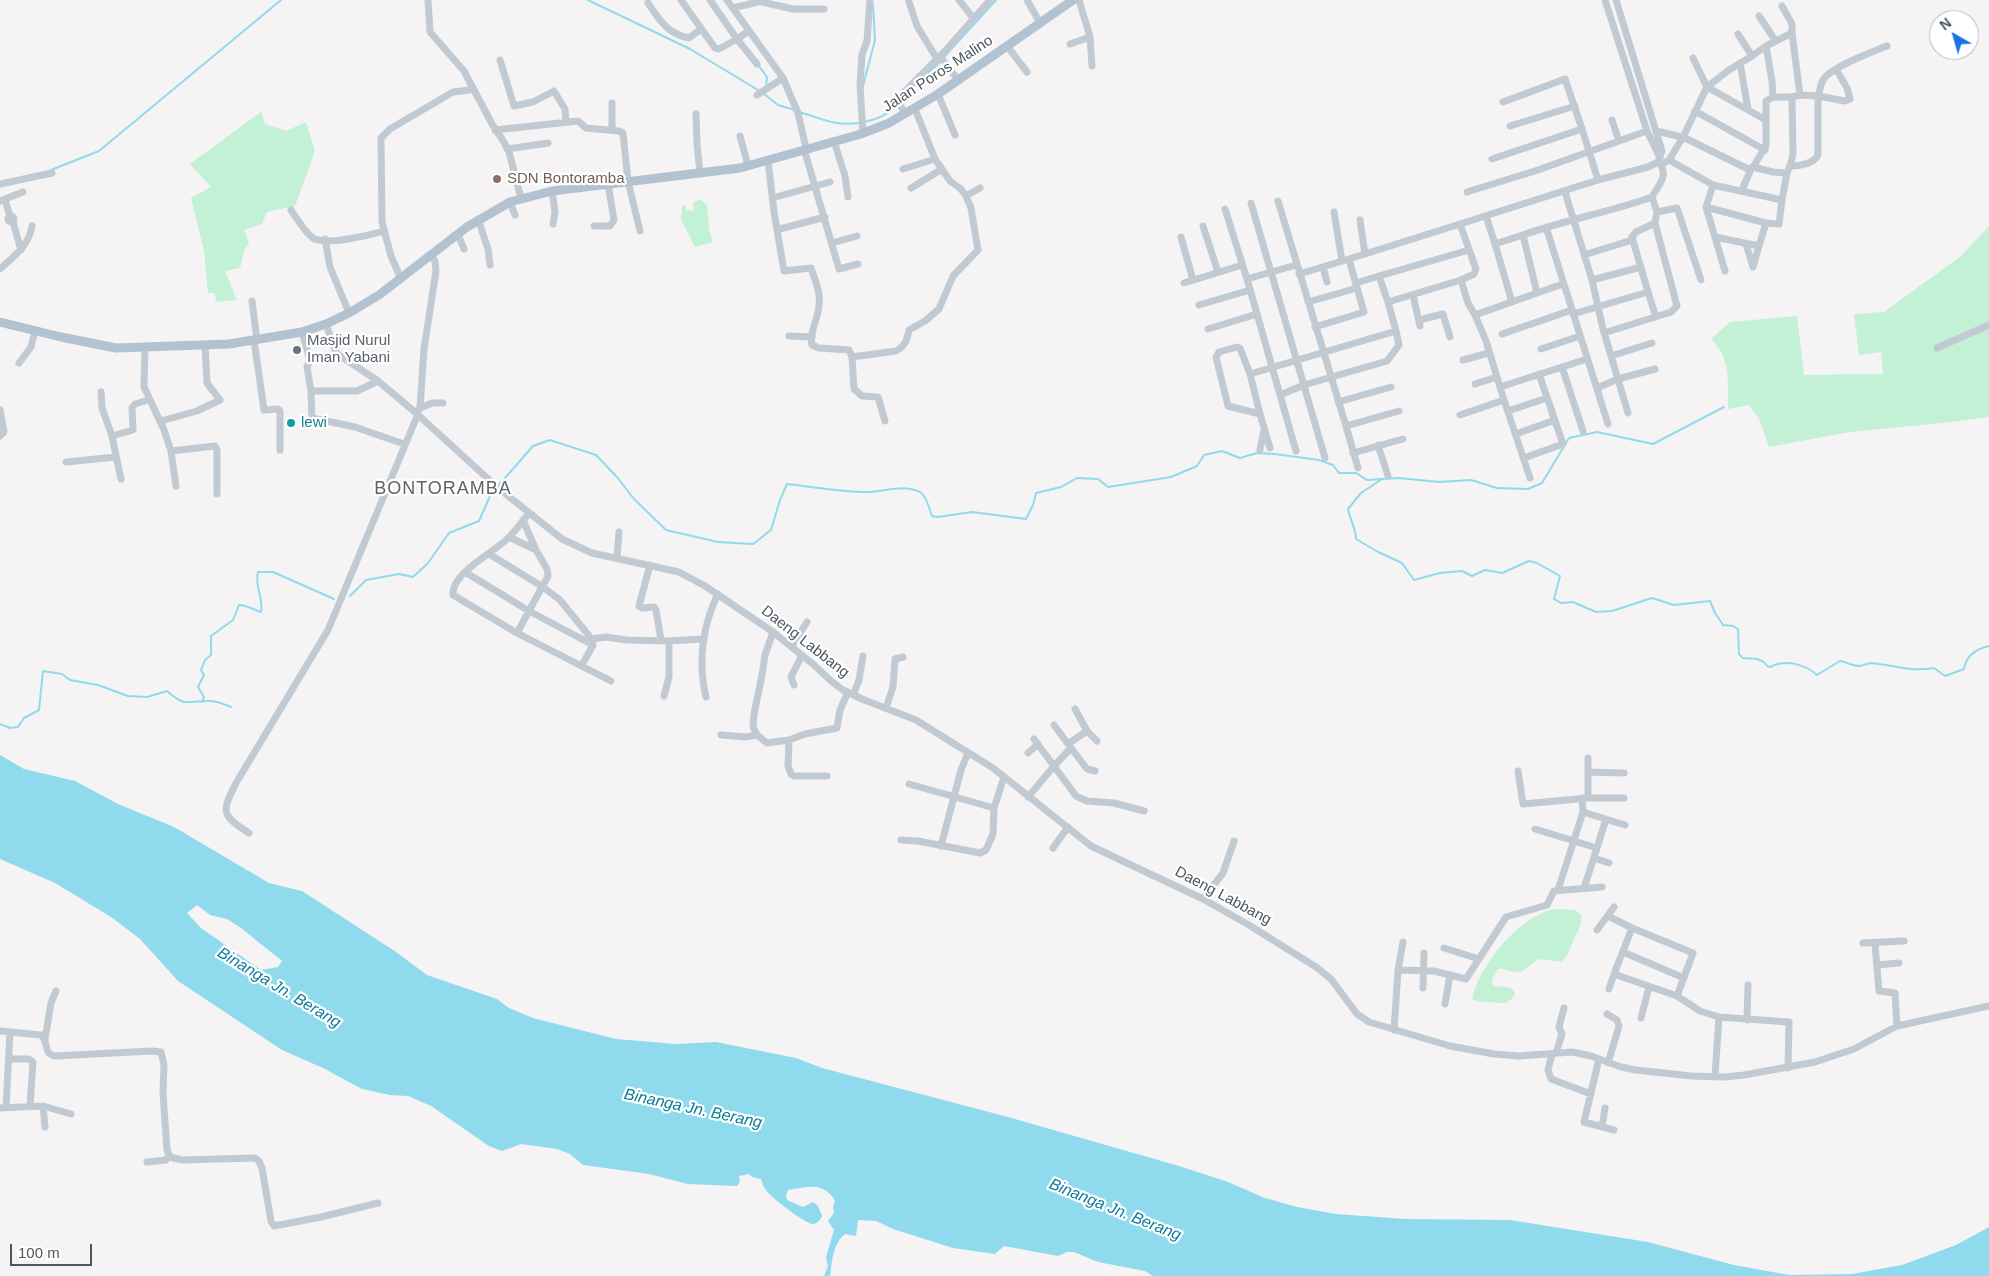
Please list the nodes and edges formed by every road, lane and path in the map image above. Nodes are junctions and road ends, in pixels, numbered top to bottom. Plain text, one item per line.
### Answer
1 (428, 0) edge
2 (681, 0) edge
3 (710, 0) edge
4 (727, 0) edge
5 (870, 0) edge
6 (959, 0) edge
7 (990, 0) edge
8 (1027, 0) edge
9 (1074, 0) edge
10 (1079, 0) edge
11 (1605, 0) edge
12 (1616, 0) edge
13 (764, 1) edge
14 (909, 2) dead end
15 (648, 3) dead end
16 (1782, 6) dead end
17 (733, 8) junction
18 (824, 9) dead end
19 (1759, 16) dead end
20 (974, 19) junction
21 (1040, 23) junction
22 (701, 29) junction
23 (750, 31) junction
24 (1792, 33) junction
25 (1738, 34) dead end
26 (1090, 37) junction
27 (737, 39) junction
28 (1775, 40) junction
29 (1070, 44) dead end
30 (1006, 46) junction
31 (1766, 46) junction
32 (1887, 46) dead end
33 (1752, 56) junction
34 (939, 58) junction
35 (1693, 58) dead end
36 (500, 60) dead end
37 (1740, 63) junction
38 (757, 64) dead end
39 (1092, 66) dead end
40 (1836, 69) junction
41 (1027, 72) dead end
42 (783, 78) junction
43 (958, 80) junction
44 (1707, 87) junction
45 (470, 90) dead end
46 (758, 94) dead end
47 (938, 94) junction
48 (1796, 96) junction
49 (1818, 96) junction
50 (1773, 97) junction
51 (1503, 102) dead end
52 (612, 103) dead end
53 (1575, 106) junction
54 (902, 107) junction
55 (915, 109) junction
56 (1748, 109) junction
57 (1695, 111) junction
58 (696, 114) dead end
59 (1612, 120) dead end
60 (1766, 120) junction
61 (566, 122) junction
62 (863, 126) junction
63 (1510, 126) dead end
64 (1582, 129) junction
65 (495, 130) junction
66 (612, 130) junction
67 (1647, 131) junction
68 (1656, 132) junction
69 (955, 135) dead end
70 (740, 136) dead end
71 (1683, 137) junction
72 (834, 141) junction
73 (1619, 141) junction
74 (548, 143) dead end
75 (805, 148) junction
76 (507, 149) junction
77 (1765, 150) junction
78 (1589, 152) junction
79 (935, 159) junction
80 (1492, 159) dead end
81 (768, 160) junction
82 (1669, 160) junction
83 (1660, 161) junction
84 (748, 166) junction
85 (1752, 168) junction
86 (903, 169) dead end
87 (942, 169) junction
88 (1788, 169) junction
89 (52, 173) dead end
90 (700, 173) junction
91 (1598, 180) junction
92 (628, 181) junction
93 (830, 182) dead end
94 (0, 184) edge
95 (608, 184) junction
96 (1713, 185) junction
97 (816, 186) junction
98 (911, 188) dead end
99 (980, 188) dead end
100 (1742, 190) junction
101 (552, 191) junction
102 (23, 192) dead end
103 (1467, 192) dead end
104 (1565, 192) junction
105 (966, 196) junction
106 (776, 197) dead end
107 (848, 197) dead end
108 (1652, 197) junction
109 (521, 198) junction
110 (2, 200) edge
111 (1782, 200) junction
112 (1278, 201) dead end
113 (510, 202) junction
114 (1251, 203) dead end
115 (1706, 207) junction
116 (1226, 209) dead end
117 (290, 210) dead end
118 (1334, 212) dead end
119 (1657, 212) junction
120 (515, 215) dead end
121 (1486, 216) junction
122 (825, 217) junction
123 (10, 219) junction
124 (478, 219) junction
125 (1572, 219) junction
126 (1360, 220) dead end
127 (1655, 223) junction
128 (1766, 223) junction
129 (553, 224) dead end
130 (1460, 224) junction
131 (0, 225) edge
132 (32, 226) dead end
133 (594, 226) dead end
134 (1203, 226) dead end
135 (1546, 227) junction
136 (780, 229) dead end
137 (384, 231) junction
138 (640, 231) dead end
139 (458, 234) junction
140 (1523, 235) junction
141 (857, 236) dead end
142 (1181, 237) dead end
143 (1715, 237) junction
144 (325, 240) junction
145 (1632, 240) junction
146 (832, 243) junction
147 (1495, 244) junction
148 (1746, 244) junction
149 (1759, 246) junction
150 (464, 249) dead end
151 (21, 250) junction
152 (1469, 250) junction
153 (1365, 254) junction
154 (431, 255) junction
155 (1584, 255) junction
156 (1345, 260) junction
157 (858, 264) dead end
158 (490, 265) dead end
159 (1242, 265) junction
160 (1296, 265) junction
161 (1323, 267) junction
162 (1641, 267) junction
163 (0, 269) edge
164 (1725, 271) dead end
165 (1218, 272) junction
166 (1272, 272) junction
167 (1299, 274) junction
168 (1379, 276) junction
169 (401, 279) junction
170 (1247, 279) junction
171 (1193, 280) junction
172 (1461, 280) junction
173 (1592, 280) junction
174 (1701, 280) dead end
175 (1184, 282) dead end
176 (1328, 282) dead end
177 (1563, 284) junction
178 (1356, 286) junction
179 (1250, 290) junction
180 (1648, 292) junction
181 (1537, 293) junction
182 (1413, 295) junction
183 (252, 301) dead end
184 (1308, 302) junction
185 (1388, 302) junction
186 (1512, 302) junction
187 (1199, 305) dead end
188 (1599, 306) junction
189 (1573, 312) junction
190 (349, 313) junction
191 (1257, 314) junction
192 (1475, 315) junction
193 (1656, 317) junction
194 (0, 322) edge
195 (326, 324) junction
196 (1989, 325) edge
197 (1315, 327) junction
198 (1208, 329) dead end
199 (35, 331) junction
200 (1396, 331) junction
201 (302, 332) junction
202 (1604, 333) junction
203 (1502, 334) dead end
204 (789, 336) dead end
205 (1580, 336) junction
206 (812, 337) junction
207 (1450, 337) dead end
208 (256, 340) junction
209 (1652, 343) dead end
210 (205, 345) junction
211 (145, 348) junction
212 (1937, 348) dead end
213 (1541, 349) dead end
214 (1322, 352) junction
215 (1490, 353) junction
216 (1611, 356) junction
217 (852, 357) junction
218 (1587, 359) junction
219 (1297, 360) junction
220 (1464, 360) dead end
221 (20, 364) dead end
222 (1272, 367) junction
223 (1562, 367) junction
224 (1655, 369) dead end
225 (1250, 374) junction
226 (1539, 374) junction
227 (1496, 377) junction
228 (1331, 378) junction
229 (1618, 379) junction
230 (374, 384) junction
231 (1475, 384) dead end
232 (1304, 386) junction
233 (1391, 387) dead end
234 (1500, 387) junction
235 (1597, 388) junction
236 (311, 391) junction
237 (101, 392) dead end
238 (1280, 395) junction
239 (1547, 398) junction
240 (149, 400) junction
241 (1504, 400) junction
242 (1338, 402) junction
243 (443, 403) dead end
244 (0, 410) edge
245 (418, 411) junction
246 (1399, 411) dead end
247 (1508, 411) junction
248 (1628, 413) dead end
249 (1260, 414) junction
250 (1460, 415) dead end
251 (1555, 420) junction
252 (160, 421) junction
253 (885, 421) dead end
254 (1608, 424) dead end
255 (1346, 426) junction
256 (1264, 427) junction
257 (1583, 432) dead end
258 (1516, 434) junction
259 (0, 436) edge
260 (112, 436) junction
261 (1403, 439) dead end
262 (404, 444) junction
263 (1378, 445) junction
264 (1270, 448) dead end
265 (280, 450) dead end
266 (1260, 450) dead end
267 (171, 451) junction
268 (1296, 451) dead end
269 (1353, 453) junction
270 (116, 457) junction
271 (1325, 458) dead end
272 (1524, 458) junction
273 (66, 462) dead end
274 (1358, 468) dead end
275 (1388, 476) dead end
276 (1530, 478) dead end
277 (121, 479) dead end
278 (176, 486) dead end
279 (218, 494) dead end
280 (529, 513) junction
281 (523, 520) junction
282 (619, 532) dead end
283 (509, 537) junction
284 (536, 550) junction
285 (489, 554) junction
286 (618, 558) junction
287 (650, 565) junction
288 (465, 572) junction
289 (542, 587) junction
290 (718, 594) junction
291 (529, 611) junction
292 (807, 622) dead end
293 (774, 632) junction
294 (517, 633) junction
295 (703, 639) junction
296 (660, 640) junction
297 (669, 641) junction
298 (592, 642) junction
299 (792, 646) junction
300 (802, 654) junction
301 (862, 656) dead end
302 (903, 657) dead end
303 (582, 665) junction
304 (611, 681) dead end
305 (794, 685) dead end
306 (850, 694) junction
307 (664, 696) dead end
308 (706, 697) dead end
309 (886, 708) junction
310 (1076, 709) dead end
311 (1054, 725) dead end
312 (1087, 731) junction
313 (722, 734) dead end
314 (757, 735) junction
315 (789, 740) junction
316 (1097, 741) dead end
317 (1070, 746) junction
318 (968, 753) junction
319 (1028, 753) dead end
320 (1588, 758) dead end
321 (1054, 766) junction
322 (1518, 770) dead end
323 (1095, 771) dead end
324 (1588, 772) junction
325 (1624, 773) dead end
326 (827, 776) dead end
327 (1004, 777) junction
328 (909, 784) dead end
329 (1028, 797) junction
330 (954, 798) junction
331 (1585, 798) junction
332 (1624, 798) dead end
333 (994, 808) junction
334 (1144, 810) dead end
335 (1584, 812) junction
336 (1606, 819) junction
337 (1625, 825) dead end
338 (1068, 827) junction
339 (1535, 828) dead end
340 (249, 833) dead end
341 (901, 840) dead end
342 (1573, 840) junction
343 (1234, 841) dead end
344 (941, 846) junction
345 (1053, 848) dead end
346 (1597, 848) junction
347 (1594, 858) junction
348 (1609, 863) dead end
349 (1602, 887) dead end
350 (1584, 888) junction
351 (1558, 890) junction
352 (1203, 899) junction
353 (1614, 907) dead end
354 (1608, 916) junction
355 (1632, 928) junction
356 (1597, 930) dead end
357 (1904, 941) dead end
358 (1403, 942) dead end
359 (1863, 943) dead end
360 (1875, 944) junction
361 (1444, 948) dead end
362 (1623, 952) junction
363 (1424, 953) dead end
364 (1479, 959) junction
365 (1899, 962) dead end
366 (1877, 964) junction
367 (1398, 970) junction
368 (1423, 970) junction
369 (1614, 974) junction
370 (1450, 975) junction
371 (1684, 978) junction
372 (1748, 985) dead end
373 (1650, 986) junction
374 (1423, 988) dead end
375 (1609, 989) dead end
376 (56, 991) dead end
377 (1677, 996) junction
378 (1445, 1004) dead end
379 (1989, 1006) edge
380 (1564, 1008) dead end
381 (1607, 1014) dead end
382 (1719, 1017) junction
383 (1641, 1018) dead end
384 (1747, 1020) junction
385 (1897, 1026) junction
386 (1394, 1030) junction
387 (0, 1031) edge
388 (10, 1032) junction
389 (45, 1038) junction
390 (0, 1047) edge
391 (9, 1048) junction
392 (1554, 1053) junction
393 (9, 1059) junction
394 (1599, 1059) junction
395 (1608, 1063) junction
396 (1788, 1068) junction
397 (1715, 1076) junction
398 (1591, 1094) junction
399 (30, 1106) junction
400 (43, 1106) junction
401 (3, 1107) edge
402 (1604, 1108) dead end
403 (71, 1114) dead end
404 (45, 1127) dead end
405 (1602, 1127) junction
406 (1614, 1130) dead end
407 (169, 1155) junction
408 (147, 1162) dead end
409 (378, 1203) dead end

1 - 65 street
2 - 22 street
3 - 27 street
4 - 17 street
5 - 62 street
6 - 20 street
7 - 20 street
8 - 21 street
9 - 21 main road, Jalan Poros Malino
10 - 26 street
11 - 67 street
12 - 68 street
13 - 17 street
13 - 18 street
14 - 34 street
15 - 22 street
16 - 24 street
17 - 23 street
19 - 28 street
20 - 34 street
21 - 30 main road, Jalan Poros Malino
22 - 27 street
23 - 27 street
23 - 42 street
24 - 28 street
24 - 48 street
25 - 33 street
26 - 29 street
26 - 39 street
27 - 38 street
28 - 31 street
30 - 41 street
30 - 43 main road, Jalan Poros Malino
31 - 33 street
31 - 50 street
32 - 40 street
33 - 37 street
34 - 43 street
34 - 54 street
35 - 44 street
36 - 61 street
37 - 44 street
37 - 56 street
40 - 49 street
40 - 49 street
42 - 46 street
42 - 75 street
43 - 47 main road, Jalan Poros Malino
44 - 56 street
44 - 57 street
45 - 137 street
47 - 55 main road, Jalan Poros Malino
47 - 69 street
48 - 49 street
48 - 50 street
48 - 88 street
49 - 88 street
50 - 60 street
51 - 53 street
52 - 66 street
53 - 63 street
53 - 64 street
54 - 55 main road, Jalan Poros Malino
54 - 62 main road, Jalan Poros Malino
55 - 79 street
56 - 60 street
57 - 71 street
57 - 77 street
58 - 90 street
59 - 73 street
60 - 77 street
61 - 65 street
61 - 66 street
62 - 72 main road, Jalan Poros Malino
64 - 78 street
64 - 80 street
65 - 76 street
66 - 92 street
67 - 73 street
67 - 83 street
68 - 71 street
68 - 83 street
70 - 84 street
71 - 82 street
71 - 85 street
72 - 75 main road, Jalan Poros Malino
72 - 107 street
73 - 78 street
74 - 76 street
75 - 81 main road, Jalan Poros Malino
75 - 97 street
76 - 109 street
77 - 85 street
78 - 91 street
78 - 103 street
79 - 86 street
79 - 87 street
81 - 84 main road, Jalan Poros Malino
81 - 206 street
82 - 83 street
82 - 96 street
83 - 91 street
83 - 108 street
84 - 90 main road, Jalan Poros Malino
85 - 88 street
85 - 100 street
87 - 98 street
87 - 105 street
88 - 111 street
89 - 94 street
90 - 92 main road, Jalan Poros Malino
91 - 104 street
92 - 95 main road, Jalan Poros Malino
92 - 138 street
93 - 97 street
95 - 101 main road, Jalan Poros Malino
95 - 133 street
96 - 100 street
96 - 115 street
97 - 106 street
97 - 122 street
99 - 105 street
100 - 111 street
101 - 109 main road, Jalan Poros Malino
101 - 129 street
102 - 110 street
104 - 121 street
104 - 125 street
105 - 217 street
108 - 119 street
108 - 125 street
109 - 113 main road, Jalan Poros Malino
110 - 123 street
111 - 128 street
112 - 160 street
113 - 120 street
113 - 124 main road, Jalan Poros Malino
114 - 166 street
115 - 128 street
115 - 143 street
116 - 159 street
117 - 144 street
118 - 156 street
119 - 127 street
119 - 174 street
121 - 130 street
121 - 147 street
122 - 136 street
122 - 146 street
123 - 131 street
123 - 151 street
124 - 139 main road, Jalan Poros Malino
124 - 158 street
125 - 135 street
125 - 155 street
126 - 153 street
127 - 145 street
127 - 193 street
128 - 149 street
130 - 152 street
130 - 153 street
132 - 151 street
134 - 165 street
135 - 140 street
135 - 177 street
137 - 144 street
137 - 169 street
139 - 150 street
139 - 154 main road, Jalan Poros Malino
140 - 147 street
140 - 181 street
141 - 146 street
142 - 171 street
143 - 148 street
143 - 164 street
144 - 190 street
145 - 155 street
145 - 162 street
146 - 157 street
147 - 186 street
148 - 149 street
148 - 149 street
151 - 163 street
152 - 168 street
152 - 172 street
153 - 156 street
154 - 169 main road, Jalan Poros Malino
154 - 245 street
155 - 173 street
156 - 161 street
156 - 178 street
159 - 165 street
159 - 170 street
160 - 166 street
160 - 167 street
161 - 167 street
161 - 176 street
162 - 173 street
162 - 180 street
165 - 171 street
166 - 170 street
166 - 219 street
167 - 184 street
168 - 178 street
168 - 185 street
169 - 190 main road, Jalan Poros Malino
170 - 179 street
171 - 175 street
172 - 182 street
172 - 192 street
173 - 188 street
177 - 181 street
177 - 189 street
178 - 184 street
178 - 197 street
179 - 187 street
179 - 191 street
180 - 188 street
180 - 193 street
181 - 186 street
182 - 185 street
182 - 207 street
183 - 208 street
184 - 197 street
185 - 200 street
186 - 192 street
188 - 189 street
188 - 202 street
189 - 203 street
189 - 205 street
190 - 195 main road, Jalan Poros Malino
191 - 198 street
191 - 222 street
192 - 215 street
193 - 202 street
194 - 199 main road, Jalan Poros Malino
195 - 201 main road, Jalan Poros Malino
195 - 230 street, Daeng Labbang
196 - 212 street
197 - 214 street
199 - 211 main road, Jalan Poros Malino
199 - 221 street
200 - 214 street
200 - 228 street
201 - 208 main road, Jalan Poros Malino
201 - 236 street
202 - 216 street
204 - 206 street
205 - 213 street
205 - 218 street
206 - 217 street
208 - 210 main road, Jalan Poros Malino
208 - 265 street
209 - 216 street
210 - 211 main road, Jalan Poros Malino
210 - 252 street
211 - 240 street
214 - 219 street
214 - 228 street
215 - 220 street
215 - 227 street
216 - 229 street
217 - 253 street
218 - 223 street
218 - 235 street
219 - 222 street
219 - 232 street
222 - 225 street
222 - 238 street
223 - 226 street
223 - 257 street
224 - 229 street
225 - 249 street
225 - 249 street
226 - 234 street
226 - 239 street
227 - 231 street
227 - 234 street
228 - 232 street
228 - 242 street
229 - 235 street
229 - 248 street
230 - 236 street
230 - 245 street, Daeng Labbang
232 - 238 street
232 - 271 street
233 - 242 street
234 - 241 street
235 - 254 street
236 - 262 street
237 - 260 street
238 - 268 street
239 - 247 street
239 - 251 street
240 - 252 street
240 - 260 street
241 - 247 street
241 - 250 street
242 - 255 street
243 - 245 street
244 - 259 street
245 - 262 street
245 - 280 street, Daeng Labbang
246 - 255 street
247 - 258 street
249 - 256 street
251 - 258 street
251 - 272 street
252 - 267 street
255 - 269 street
256 - 264 street
256 - 266 street
258 - 272 street
260 - 270 street
261 - 263 street
262 - 340 street
263 - 269 street
263 - 275 street
267 - 278 street
267 - 279 street
269 - 274 street
270 - 273 street
270 - 277 street
272 - 276 street
280 - 281 street
280 - 286 street, Daeng Labbang
281 - 283 street
281 - 284 street
282 - 286 street
283 - 284 street
283 - 285 street
284 - 289 street
285 - 288 street
285 - 289 street
286 - 287 street, Daeng Labbang
287 - 290 street, Daeng Labbang
287 - 296 street
288 - 291 street
288 - 294 street
289 - 291 street
289 - 298 street
290 - 293 street, Daeng Labbang
290 - 295 street
291 - 294 street
291 - 298 street
292 - 299 street
293 - 299 street, Daeng Labbang
293 - 314 street
294 - 303 street
295 - 297 street
295 - 308 street
296 - 297 street
296 - 298 street
297 - 307 street
298 - 303 street
299 - 300 street, Daeng Labbang
300 - 305 street
300 - 306 street, Daeng Labbang
301 - 306 street
302 - 309 street
303 - 304 street
306 - 309 street, Daeng Labbang
306 - 315 street
309 - 318 street, Daeng Labbang
310 - 312 street
311 - 317 street
312 - 316 street
312 - 317 street
313 - 314 street
314 - 315 street
315 - 326 street
317 - 321 street
317 - 323 street
318 - 327 street, Daeng Labbang
318 - 330 street
319 - 321 street
320 - 324 street
321 - 329 street
321 - 334 street
322 - 331 street
324 - 325 street
324 - 331 street
327 - 329 street, Daeng Labbang
327 - 333 street
328 - 330 street
329 - 338 street, Daeng Labbang
330 - 333 street
330 - 344 street
331 - 332 street
331 - 335 street
333 - 344 street
335 - 336 street
335 - 342 street
336 - 337 street
336 - 346 street
338 - 345 street
338 - 352 street, Daeng Labbang
339 - 342 street
341 - 344 street
342 - 346 street
342 - 351 street
343 - 352 street
346 - 347 street
347 - 348 street
347 - 350 street
349 - 350 street
350 - 351 street
351 - 364 street
352 - 386 street, Daeng Labbang
353 - 354 street
354 - 355 street
354 - 356 street
355 - 362 street
355 - 371 street
357 - 360 street
358 - 367 street
359 - 360 street
360 - 366 street
361 - 364 street
362 - 369 street
362 - 371 street
363 - 368 street
364 - 370 street
365 - 366 street
366 - 385 street
367 - 368 street
367 - 386 street
368 - 370 street
368 - 374 street
369 - 373 street
369 - 375 street
370 - 378 street
371 - 377 street
372 - 384 street
373 - 377 street
373 - 383 street
376 - 389 street
377 - 382 street
379 - 385 street, Daeng Labbang
380 - 392 street
381 - 395 street
382 - 384 street
382 - 397 street
384 - 396 street
385 - 396 street, Daeng Labbang
386 - 392 street, Daeng Labbang
387 - 388 street
388 - 389 street
388 - 391 street
389 - 407 street
390 - 391 street
391 - 393 street
392 - 394 street, Daeng Labbang
392 - 398 street
393 - 399 street
393 - 401 street
394 - 395 street, Daeng Labbang
394 - 398 street
395 - 397 street, Daeng Labbang
396 - 397 street, Daeng Labbang
398 - 405 street
399 - 400 street
399 - 401 street
400 - 403 street
400 - 404 street
402 - 405 street
405 - 406 street
407 - 408 street
407 - 409 street

